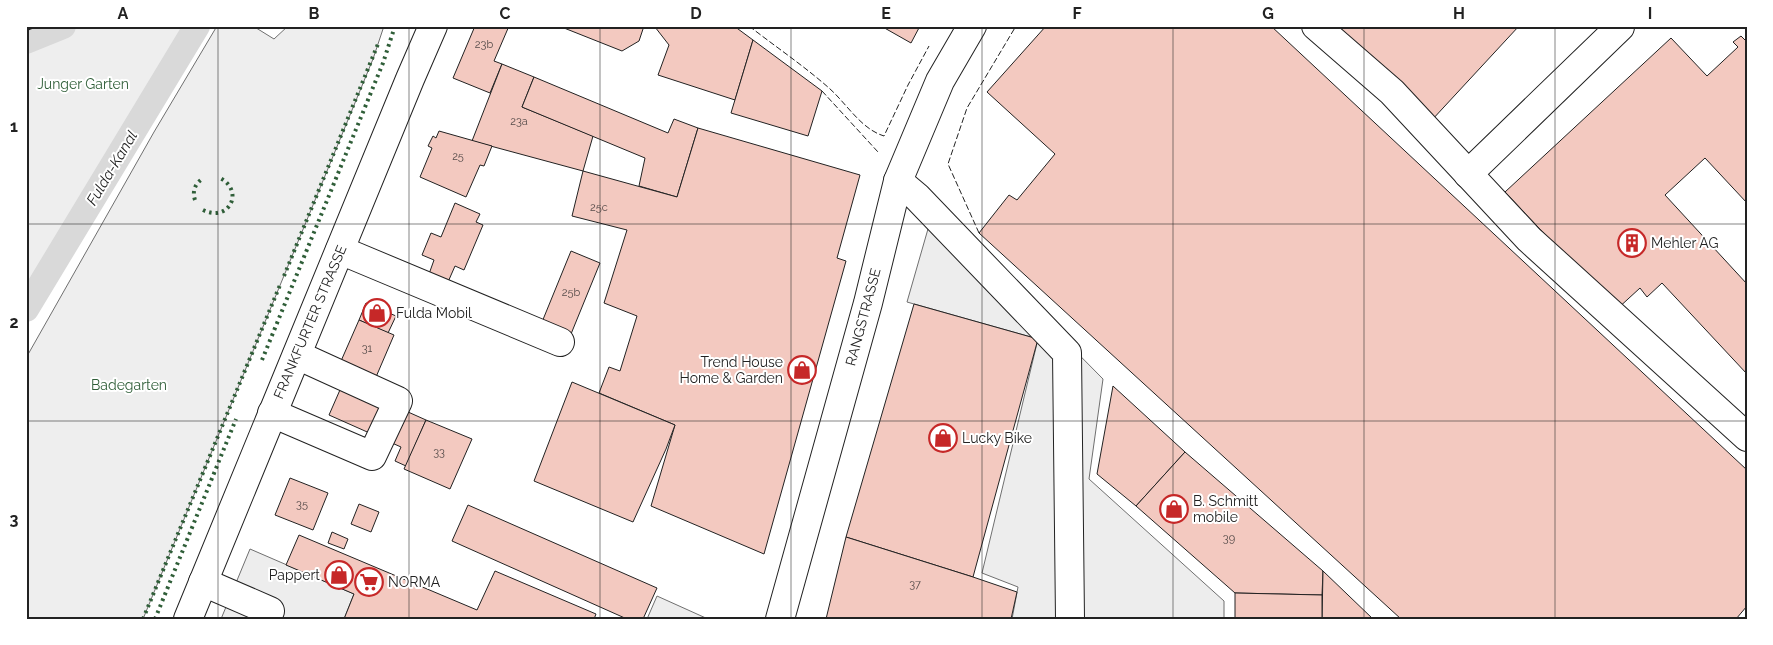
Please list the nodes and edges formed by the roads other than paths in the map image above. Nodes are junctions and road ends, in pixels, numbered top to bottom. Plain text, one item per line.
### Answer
1 (433, 26) edge
2 (972, 26) edge
3 (1316, 26) edge
4 (1621, 27) edge
5 (1468, 174) junction
6 (898, 181) junction
7 (340, 250) junction
8 (560, 342) dead end
9 (297, 355) junction
10 (272, 413) junction
11 (1747, 437) edge
12 (203, 582) junction
13 (270, 611) dead end
14 (188, 619) edge
15 (780, 619) edge
16 (1070, 619) edge

1 - 7 main road, FRANKFURTER STRASSE
2 - 6 main road, RANGSTRASSE
3 - 5 main road
4 - 5 main road
5 - 11 main road
6 - 15 main road, RANGSTRASSE
6 - 16 main road
7 - 8 main road
7 - 9 main road, FRANKFURTER STRASSE
9 - 10 main road, FRANKFURTER STRASSE
9 - 10 main road
10 - 12 main road, FRANKFURTER STRASSE
12 - 13 main road
12 - 14 main road, FRANKFURTER STRASSE

